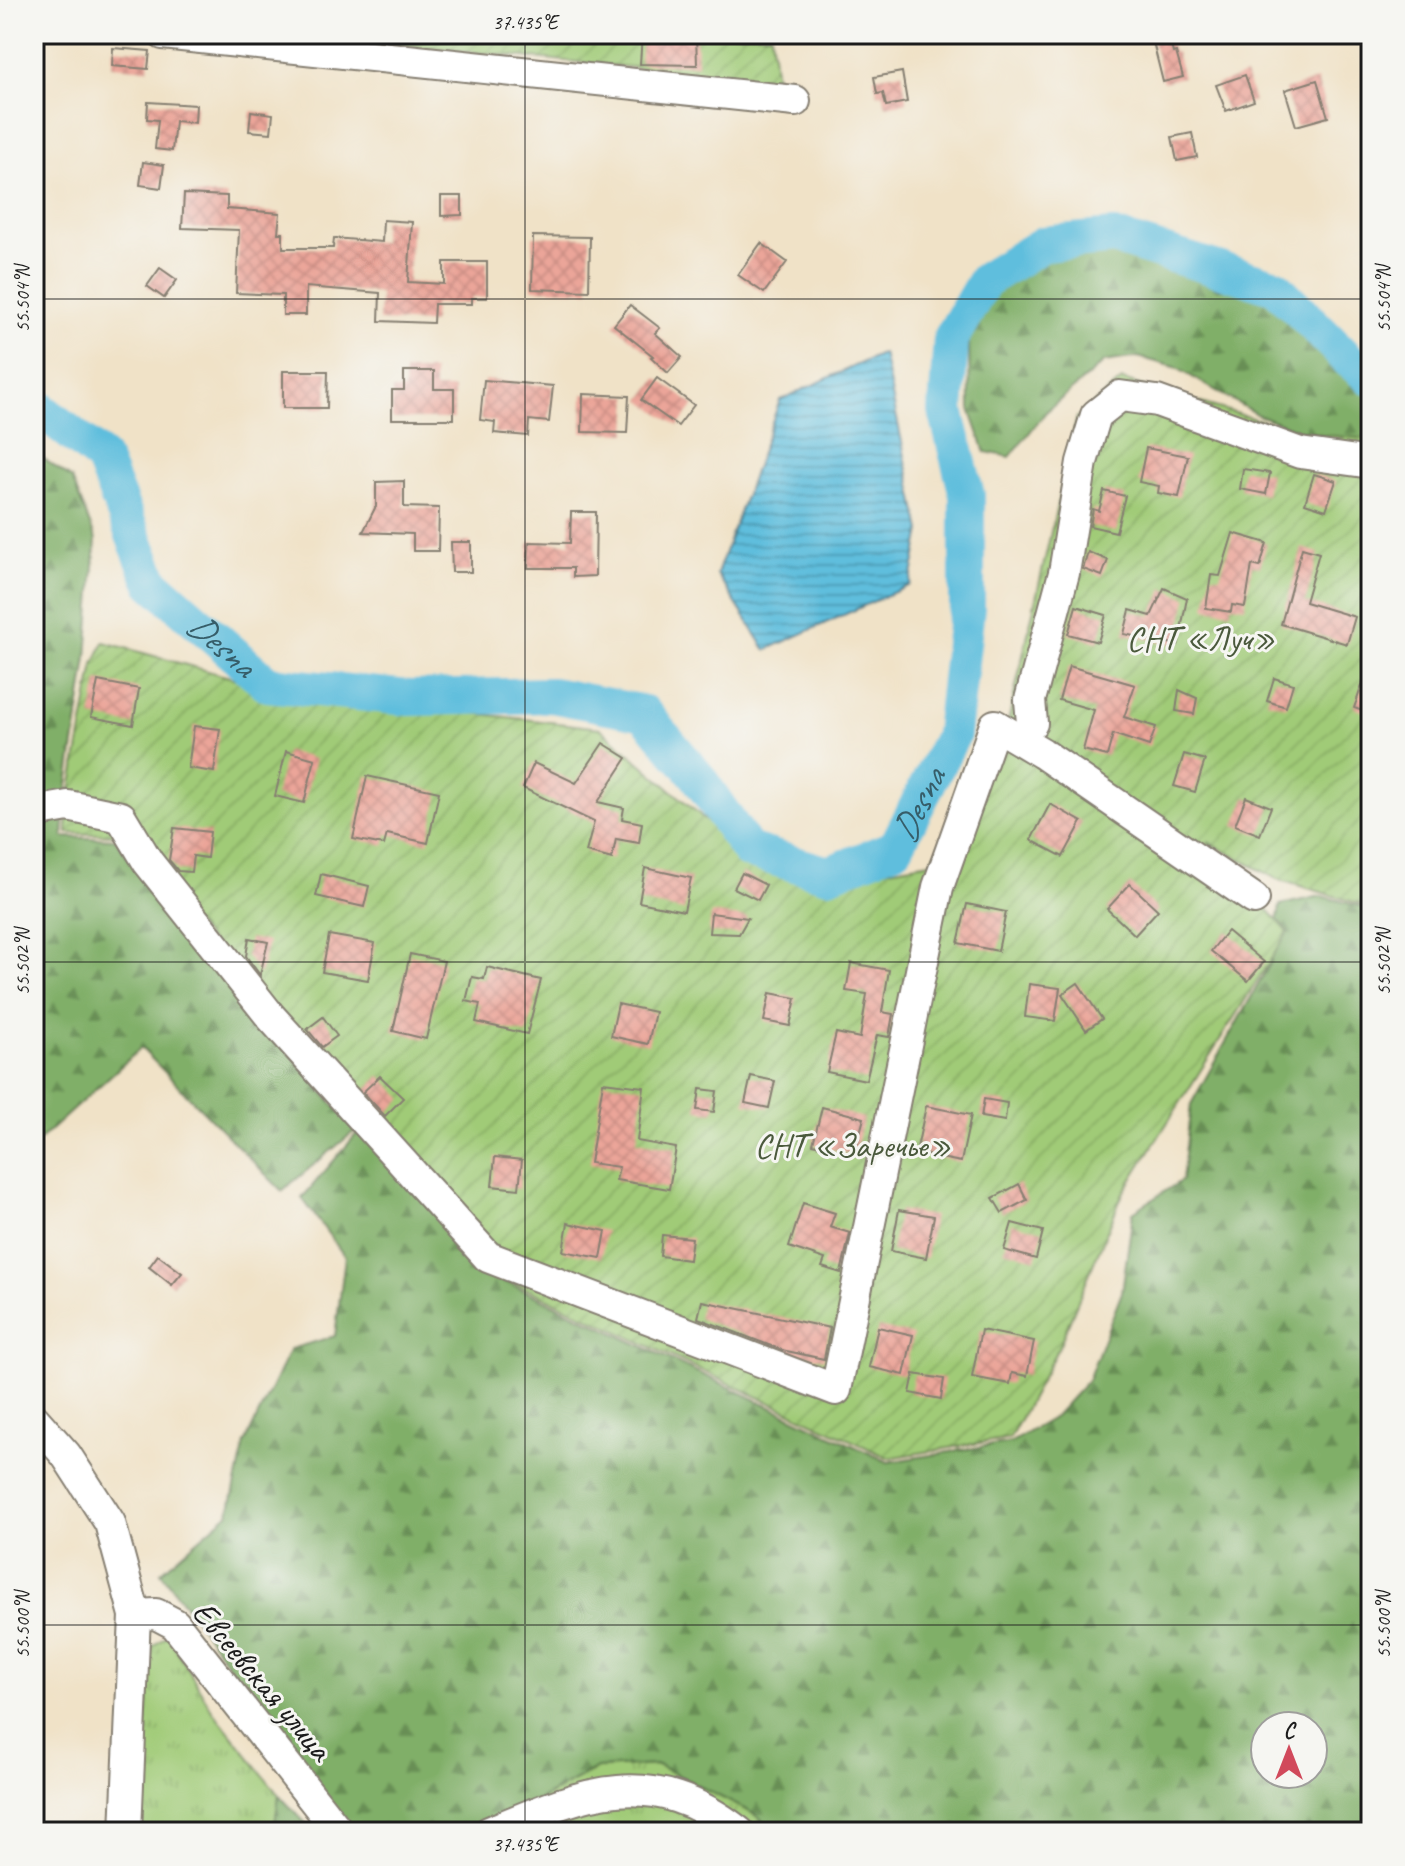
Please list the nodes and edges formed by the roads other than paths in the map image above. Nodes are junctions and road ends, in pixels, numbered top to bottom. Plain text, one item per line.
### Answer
1 (163, 34) edge
2 (795, 101) dead end
3 (1371, 463) edge
4 (1032, 723) dead end
5 (34, 812) edge
6 (1254, 899) dead end
7 (34, 1419) edge
8 (135, 1615) junction
9 (126, 1832) edge
10 (339, 1832) edge
11 (489, 1832) edge
12 (739, 1832) edge

1 - 2 street
3 - 4 street
5 - 6 street
7 - 8 street
8 - 9 street, Евсеевская улица
8 - 10 street, Евсеевская улица
11 - 12 street

